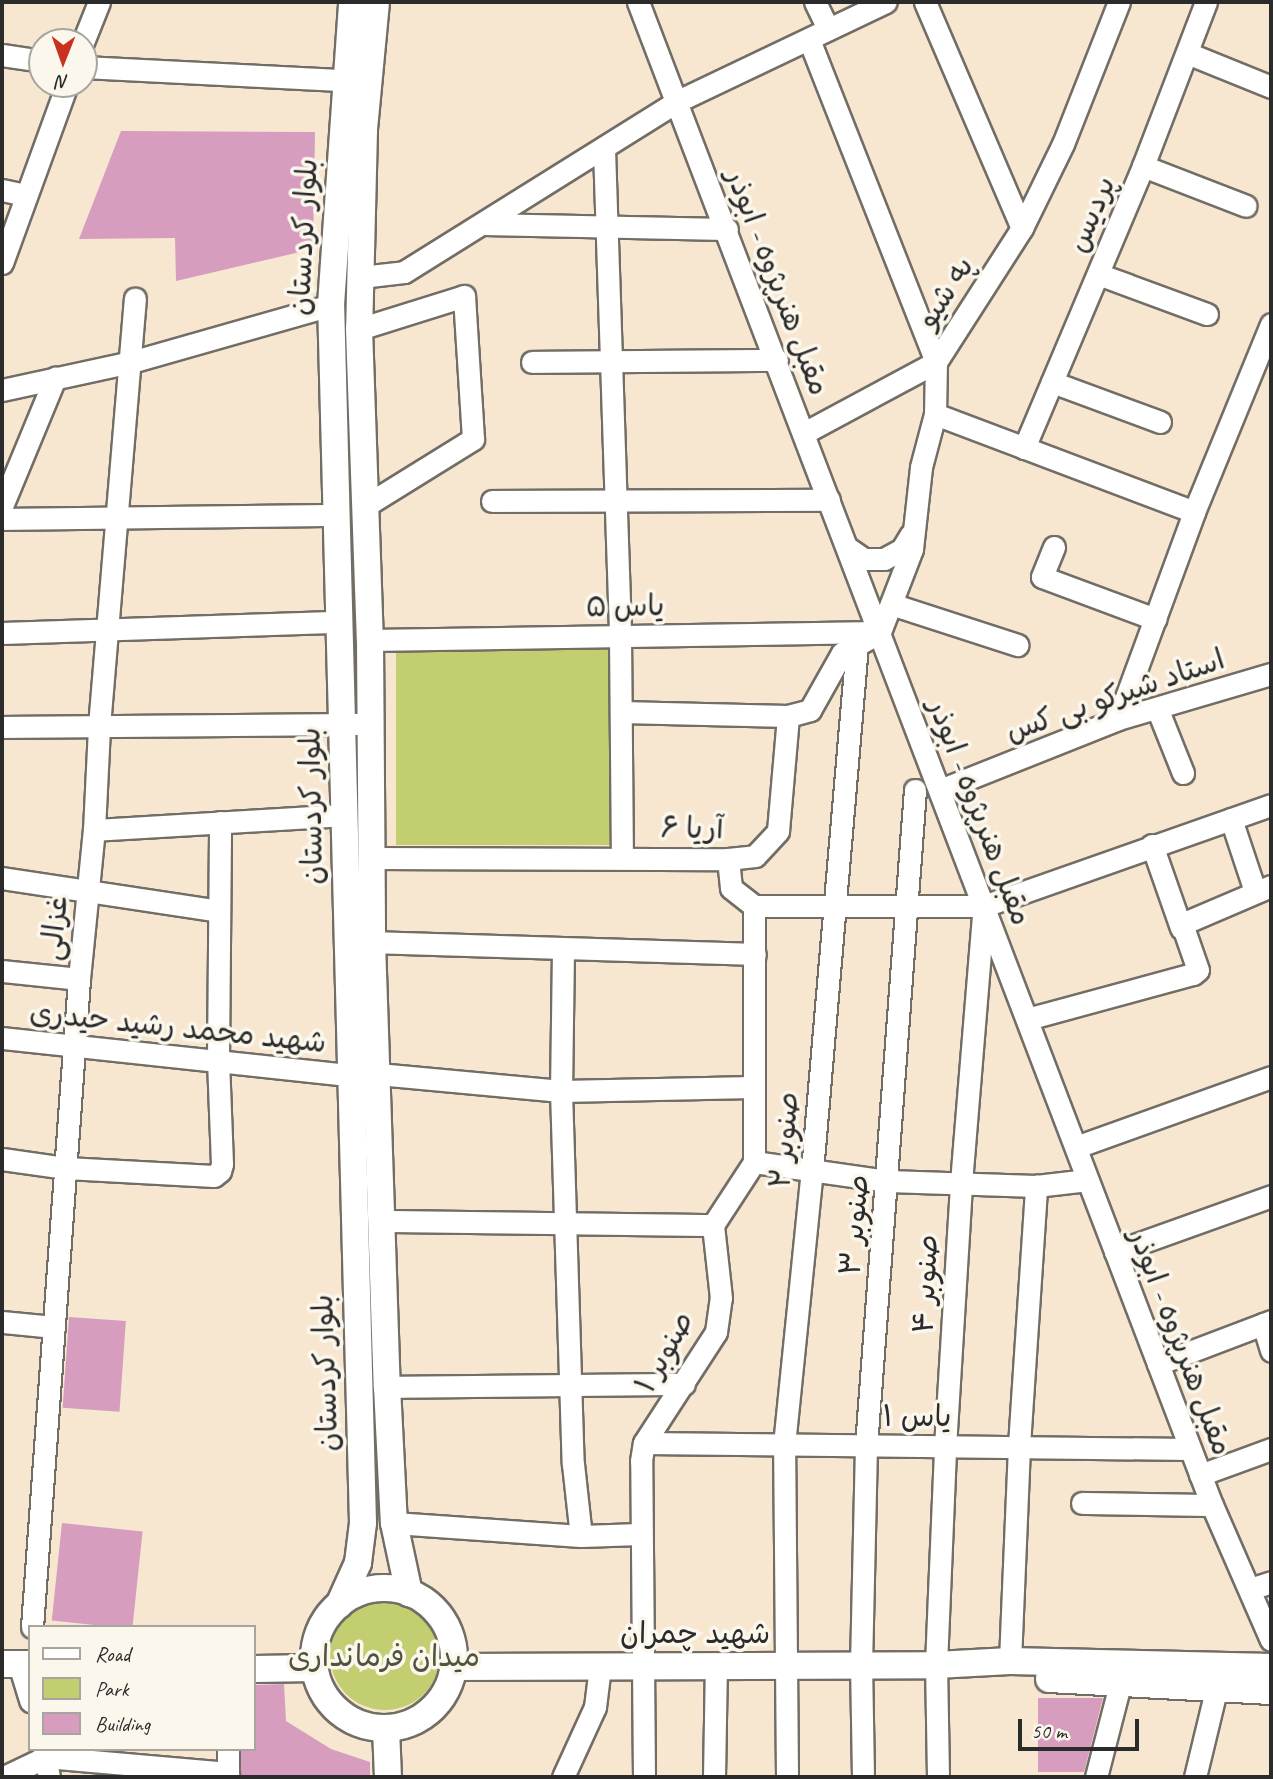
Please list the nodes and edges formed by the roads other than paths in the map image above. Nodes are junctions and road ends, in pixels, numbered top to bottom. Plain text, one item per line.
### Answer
1 (99, 2) edge
2 (352, 2) edge
3 (376, 2) edge
4 (638, 2) edge
5 (815, 2) edge
6 (886, 2) edge
7 (925, 2) edge
8 (1119, 2) edge
9 (1206, 2) edge
10 (89, 28) edge
11 (818, 34) junction
12 (1188, 53) junction
13 (2, 55) edge
14 (28, 59) edge
15 (98, 68) edge
16 (344, 80) junction
17 (1271, 87) edge
18 (62, 98) edge
19 (678, 101) junction
20 (604, 149) junction
21 (1143, 166) junction
22 (2, 190) edge
23 (25, 195) junction
24 (1246, 206) dead end
25 (482, 224) junction
26 (606, 225) junction
27 (727, 229) junction
28 (1022, 229) junction
29 (2, 263) edge
30 (1098, 274) junction
31 (361, 277) junction
32 (135, 299) dead end
33 (331, 305) junction
34 (1207, 314) dead end
35 (1271, 324) edge
36 (359, 329) junction
37 (612, 360) junction
38 (776, 360) junction
39 (131, 362) junction
40 (532, 362) dead end
41 (936, 362) junction
42 (55, 378) junction
43 (1052, 382) junction
44 (2, 390) edge
45 (935, 414) junction
46 (1160, 422) dead end
47 (804, 433) junction
48 (1024, 448) junction
49 (616, 500) junction
50 (830, 500) junction
51 (492, 502) dead end
52 (2, 506) edge
53 (365, 506) junction
54 (1194, 512) junction
55 (337, 515) junction
56 (116, 518) junction
57 (2, 519) edge
58 (915, 522) junction
59 (1054, 547) dead end
60 (848, 548) junction
61 (891, 604) junction
62 (1154, 619) junction
63 (339, 622) junction
64 (107, 630) junction
65 (880, 632) junction
66 (2, 633) edge
67 (620, 635) junction
68 (370, 640) junction
69 (857, 645) junction
70 (1017, 645) dead end
71 (1271, 674) edge
72 (1157, 708) junction
73 (621, 712) junction
74 (788, 716) junction
75 (1118, 719) junction
76 (344, 724) junction
77 (372, 724) junction
78 (99, 726) junction
79 (2, 727) edge
80 (1183, 773) dead end
81 (915, 790) dead end
82 (940, 790) junction
83 (1271, 806) edge
84 (344, 815) junction
85 (1231, 819) junction
86 (220, 822) junction
87 (94, 830) junction
88 (1152, 845) junction
89 (622, 856) junction
90 (373, 858) junction
91 (728, 859) junction
92 (2, 878) edge
93 (1263, 889) edge
94 (89, 891) junction
95 (834, 905) junction
96 (754, 906) junction
97 (984, 906) junction
98 (907, 908) junction
99 (219, 911) junction
100 (1181, 928) junction
101 (372, 942) junction
102 (563, 948) junction
103 (755, 954) junction
104 (2, 971) edge
105 (79, 979) junction
106 (1027, 1020) junction
107 (2, 1038) edge
108 (76, 1045) junction
109 (218, 1061) junction
110 (349, 1074) junction
111 (378, 1074) junction
112 (1271, 1077) edge
113 (753, 1087) junction
114 (561, 1091) junction
115 (1076, 1147) junction
116 (2, 1159) edge
117 (754, 1162) junction
118 (66, 1168) junction
119 (812, 1171) junction
120 (1088, 1180) junction
121 (888, 1181) junction
122 (961, 1183) junction
123 (1036, 1186) junction
124 (1271, 1196) edge
125 (381, 1221) junction
126 (566, 1224) junction
127 (713, 1225) junction
128 (1115, 1252) junction
129 (2, 1322) edge
130 (1267, 1323) edge
131 (54, 1327) junction
132 (1271, 1351) edge
133 (1158, 1364) junction
134 (684, 1384) junction
135 (572, 1385) junction
136 (387, 1387) junction
137 (644, 1443) junction
138 (784, 1445) junction
139 (1019, 1445) junction
140 (866, 1446) junction
141 (945, 1447) junction
142 (1190, 1449) junction
143 (1271, 1449) edge
144 (1200, 1475) junction
145 (1082, 1503) dead end
146 (1212, 1505) junction
147 (363, 1523) junction
148 (394, 1523) junction
149 (640, 1534) junction
150 (581, 1536) junction
151 (1271, 1582) edge
152 (1250, 1590) junction
153 (409, 1593) junction
154 (339, 1605) junction
155 (32, 1625) edge
156 (1271, 1640) edge
157 (256, 1652) edge
158 (16, 1657) edge
159 (315, 1660) junction
160 (1010, 1661) junction
161 (861, 1665) junction
162 (936, 1665) junction
163 (716, 1666) junction
164 (785, 1666) junction
165 (454, 1667) junction
166 (600, 1667) junction
167 (641, 1667) junction
168 (1271, 1667) edge
169 (256, 1669) edge
170 (1121, 1684) junction
171 (1216, 1690) junction
172 (1271, 1691) edge
173 (28, 1695) edge
174 (387, 1728) junction
175 (228, 1751) edge
176 (46, 1761) edge
177 (112, 1762) edge
178 (228, 1775) edge
179 (4, 1777) edge
180 (388, 1777) edge
181 (563, 1777) edge
182 (644, 1777) edge
183 (713, 1777) edge
184 (787, 1777) edge
185 (863, 1777) edge
186 (938, 1777) edge
187 (1096, 1777) edge
188 (1195, 1777) edge

1 - 10 street
2 - 16 main road, بلوار کردستان
3 - 31 main road, بلوار کردستان
4 - 19 street, مقبل هنرپژوه - ابوذر
5 - 11 street
6 - 11 street
7 - 28 street
8 - 28 street, په شیو
9 - 12 street, پردیس
11 - 19 street
11 - 41 street
12 - 17 street
12 - 21 street, پردیس
13 - 14 street
15 - 16 street
16 - 33 main road, بلوار کردستان
18 - 23 street
19 - 20 street
19 - 27 street, مقبل هنرپژوه - ابوذر
20 - 25 street
20 - 26 street
21 - 24 street
21 - 30 street, پردیس
22 - 23 street
23 - 29 street
25 - 26 street
25 - 31 street
26 - 27 street
26 - 37 street
27 - 38 street, مقبل هنرپژوه - ابوذر
28 - 41 street, په شیو
30 - 34 street
30 - 43 street, پردیس
31 - 36 main road, بلوار کردستان
32 - 39 street, غزالی
33 - 39 street
33 - 55 main road, بلوار کردستان
35 - 54 street
36 - 53 main road, بلوار کردستان
36 - 53 street
37 - 38 street
37 - 40 street
37 - 49 street
38 - 47 street, مقبل هنرپژوه - ابوذر
39 - 42 street
39 - 56 street, غزالی
41 - 45 street, په شیو
41 - 47 street
42 - 44 street
42 - 52 street
43 - 46 street
43 - 48 street, پردیس
45 - 48 street
45 - 58 street, په شیو
47 - 50 street, مقبل هنرپژوه - ابوذر
48 - 54 street
49 - 50 street
49 - 51 street
49 - 67 street
50 - 60 street, مقبل هنرپژوه - ابوذر
53 - 68 main road, بلوار کردستان
54 - 62 street
55 - 56 street
55 - 63 main road, بلوار کردستان
56 - 57 street
56 - 64 street, غزالی
58 - 60 street
58 - 61 street, په شیو
59 - 62 street
60 - 65 street, مقبل هنرپژوه - ابوذر
61 - 65 street, په شیو
61 - 70 street
62 - 75 street
63 - 64 street
63 - 76 main road, بلوار کردستان
64 - 66 street
64 - 78 street, غزالی
65 - 67 street, یاس ۵
65 - 69 street
65 - 82 street, مقبل هنرپژوه - ابوذر
67 - 68 street, یاس ۵
67 - 73 street
68 - 77 main road, بلوار کردستان
69 - 74 street
69 - 95 street, صنوبر ۲
71 - 72 street, استاد شیرکو بی کس
72 - 75 street, استاد شیرکو بی کس
72 - 80 street
73 - 74 street
73 - 89 street
74 - 91 street, آریا ۶
75 - 82 street, استاد شیرکو بی کس
76 - 77 street
76 - 78 street
76 - 84 main road, بلوار کردستان
77 - 90 main road, بلوار کردستان
78 - 79 street
78 - 87 street, غزالی
81 - 98 street, صنوبر ۳
82 - 97 street, مقبل هنرپژوه - ابوذر
83 - 85 street
84 - 86 street
84 - 110 main road, بلوار کردستان
85 - 88 street
85 - 93 street
86 - 87 street
86 - 99 street
87 - 94 street, غزالی
88 - 97 street
88 - 100 street
89 - 90 street, آریا ۶
89 - 91 street, آریا ۶
90 - 101 main road, بلوار کردستان
91 - 96 street
92 - 94 street
93 - 100 street
94 - 99 street
94 - 105 street, غزالی
95 - 96 street
95 - 98 street
95 - 119 street, صنوبر ۲
96 - 103 street
97 - 98 street
97 - 106 street, مقبل هنرپژوه - ابوذر
97 - 122 street, صنوبر ۴
98 - 121 street, صنوبر ۳
99 - 109 street
100 - 106 street
101 - 102 street
101 - 111 main road, بلوار کردستان
102 - 103 street
102 - 114 street
103 - 113 street
104 - 105 street
105 - 108 street, غزالی
106 - 115 street, مقبل هنرپژوه - ابوذر
107 - 108 street, شهید محمد رشید حیدری
108 - 109 street, شهید محمد رشید حیدری
108 - 118 street, غزالی
109 - 110 street, شهید محمد رشید حیدری
109 - 118 street
110 - 147 main road, بلوار کردستان
111 - 114 street
111 - 125 main road, بلوار کردستان
112 - 115 street
113 - 114 street
113 - 117 street
114 - 126 street
115 - 120 street, مقبل هنرپژوه - ابوذر
116 - 118 street
117 - 119 street
117 - 127 street
118 - 131 street, غزالی
119 - 121 street
119 - 138 street, صنوبر ۲
120 - 123 street
120 - 128 street, مقبل هنرپژوه - ابوذر
121 - 122 street
121 - 140 street, صنوبر ۳
122 - 123 street
122 - 141 street, صنوبر ۴
123 - 139 street
124 - 128 street
125 - 126 street
125 - 136 main road, بلوار کردستان
126 - 127 street
126 - 135 street
127 - 134 street, صنوبر ۱
128 - 133 street, مقبل هنرپژوه - ابوذر
129 - 131 street
130 - 132 street
130 - 133 street
131 - 155 street, غزالی
133 - 142 street, مقبل هنرپژوه - ابوذر
134 - 135 street
134 - 137 street, صنوبر ۱
135 - 136 street
135 - 150 street
136 - 148 main road, بلوار کردستان
137 - 138 street, یاس ۱
137 - 149 street
138 - 140 street, یاس ۱
138 - 164 street, صنوبر ۲
139 - 141 street, یاس ۱
139 - 142 street, یاس ۱
139 - 160 street
140 - 141 street, یاس ۱
140 - 161 street, صنوبر ۳
141 - 162 street, صنوبر ۴
142 - 144 street, مقبل هنرپژوه - ابوذر
143 - 144 street
144 - 146 street, مقبل هنرپژوه - ابوذر
145 - 146 street
146 - 152 street, مقبل هنرپژوه - ابوذر
147 - 148 main road
147 - 154 main road, بلوار کردستان
148 - 150 street
148 - 153 main road, بلوار کردستان
149 - 150 street
149 - 167 street
151 - 152 street
152 - 156 street, مقبل هنرپژوه - ابوذر
153 - 154 main road
153 - 165 main road
154 - 159 main road
157 - 159 main road
158 - 173 street
159 - 169 main road
159 - 174 main road
160 - 162 main road, شهید چمران
160 - 168 main road, شهید چمران
161 - 162 main road, شهید چمران
161 - 164 main road, شهید چمران
161 - 185 street, صنوبر ۳
162 - 170 main road, شهید چمران
162 - 186 street, صنوبر ۴
163 - 164 main road, شهید چمران
163 - 167 main road, شهید چمران
163 - 183 street
164 - 184 street, صنوبر ۲
165 - 166 main road, شهید چمران
165 - 174 main road
166 - 167 main road, شهید چمران
166 - 181 street
167 - 182 street
170 - 171 main road, شهید چمران
170 - 187 street
171 - 172 main road, شهید چمران
171 - 188 street
174 - 180 main road
175 - 178 street
176 - 177 street
176 - 179 street
177 - 178 street

